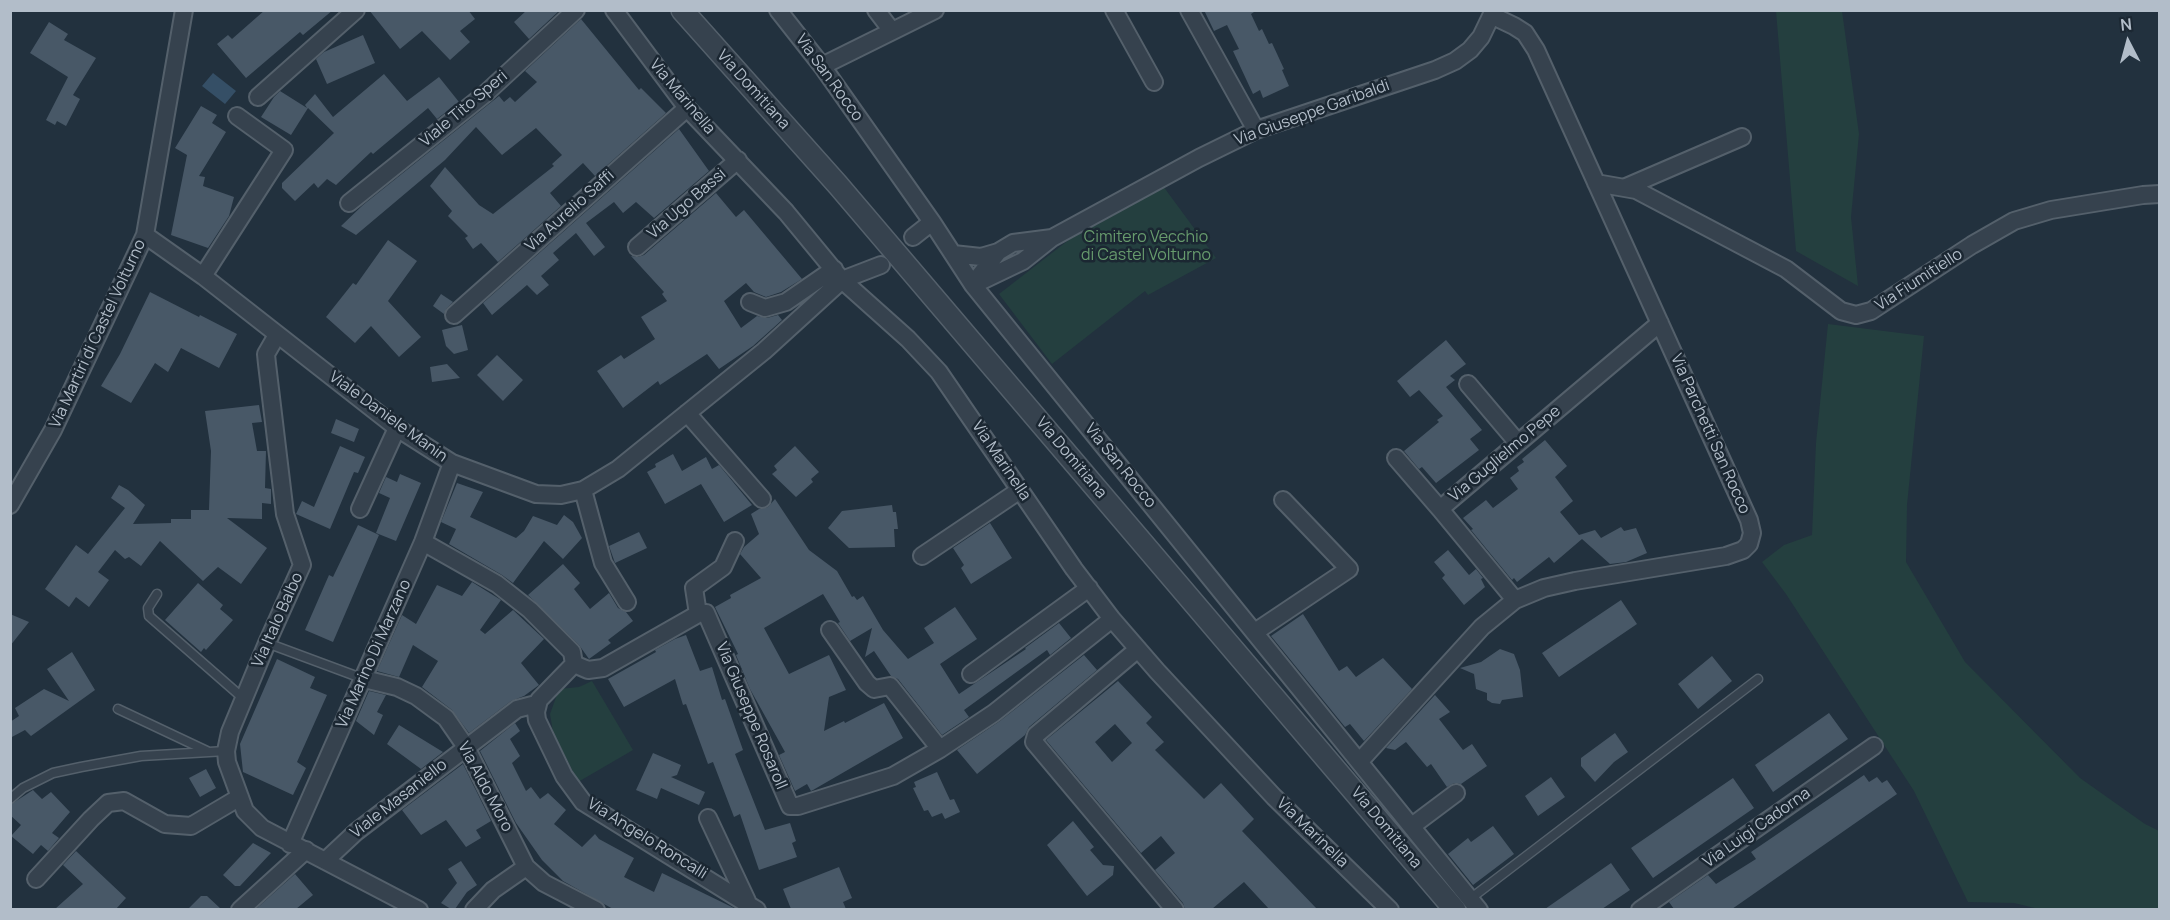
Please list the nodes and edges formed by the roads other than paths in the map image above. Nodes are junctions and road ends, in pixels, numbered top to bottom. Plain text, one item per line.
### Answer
1 (184, 10) edge
2 (356, 10) edge
3 (576, 10) edge
4 (614, 10) edge
5 (682, 10) edge
6 (778, 10) edge
7 (876, 10) edge
8 (935, 10) edge
9 (1114, 10) edge
10 (1189, 10) edge
11 (1493, 14) edge
12 (892, 31) junction
13 (822, 66) junction
14 (1154, 82) dead end
15 (258, 97) dead end
16 (687, 108) junction
17 (237, 116) dead end
18 (1256, 130) junction
19 (1742, 137) dead end
20 (738, 160) junction
21 (1596, 183) junction
22 (1626, 187) junction
23 (2160, 194) edge
24 (349, 202) dead end
25 (932, 222) junction
26 (145, 235) junction
27 (913, 237) dead end
28 (1052, 238) junction
29 (637, 247) dead end
30 (998, 252) junction
31 (952, 254) junction
32 (881, 265) dead end
33 (838, 275) junction
34 (203, 276) junction
35 (973, 285) junction
36 (750, 302) dead end
37 (454, 315) dead end
38 (1660, 323) junction
39 (277, 334) junction
40 (1468, 384) dead end
41 (687, 413) junction
42 (397, 428) junction
43 (1518, 443) junction
44 (1396, 458) dead end
45 (452, 463) junction
46 (583, 490) junction
47 (1020, 490) junction
48 (762, 499) dead end
49 (1283, 500) dead end
50 (10, 505) edge
51 (1440, 508) junction
52 (360, 509) dead end
53 (735, 541) dead end
54 (423, 542) junction
55 (922, 556) dead end
56 (1089, 588) junction
57 (157, 594) dead end
58 (1515, 600) junction
59 (627, 602) dead end
60 (698, 614) junction
61 (1112, 619) junction
62 (830, 630) dead end
63 (1255, 632) junction
64 (267, 643) junction
65 (1138, 649) junction
66 (574, 664) junction
67 (970, 674) dead end
68 (363, 679) junction
69 (1758, 679) dead end
70 (244, 699) junction
71 (536, 704) junction
72 (118, 709) dead end
73 (1874, 746) dead end
74 (466, 747) junction
75 (940, 749) junction
76 (218, 752) junction
77 (1360, 761) junction
78 (1456, 793) dead end
79 (240, 797) junction
80 (10, 799) edge
81 (708, 818) dead end
82 (1412, 826) junction
83 (290, 843) junction
84 (306, 850) junction
85 (326, 861) junction
86 (526, 867) junction
87 (36, 879) dead end
88 (752, 906) edge
89 (1468, 906) edge
90 (240, 909) edge
91 (419, 909) edge
92 (474, 909) edge
93 (596, 909) edge
94 (1175, 909) edge
95 (1390, 909) edge
96 (1640, 909) edge

1 - 26 street, Via Martiri di Castel Volturno
2 - 15 street
3 - 24 street, Viale Tito Speri
4 - 16 street, Via Marinella
5 - 89 street, Via Domitiana
6 - 13 street, Via San Rocco
7 - 12 street
8 - 12 street
9 - 14 street
10 - 18 street
11 - 18 street, Via Giuseppe Garibaldi
11 - 21 street, Via Parchetti San Rocco
12 - 13 street
13 - 25 street, Via San Rocco
16 - 20 street, Via Marinella
16 - 37 street, Via Aurelio Saffi
17 - 34 street
18 - 28 street, Via Giuseppe Garibaldi
19 - 22 street
20 - 29 street, Via Ugo Bassi
20 - 33 street, Via Marinella
21 - 22 street, Via Fiumitiello
21 - 38 street, Via Parchetti San Rocco
22 - 23 street, Via Fiumitiello
25 - 27 street
25 - 31 street, Via San Rocco
26 - 34 street, Viale Daniele Manin
26 - 50 street, Via Martiri di Castel Volturno
28 - 30 street, Via Giuseppe Garibaldi
28 - 35 street, Via Giuseppe Garibaldi
30 - 31 street, Via Giuseppe Garibaldi
30 - 35 street
31 - 35 street, Via San Rocco
32 - 33 street, Viale Daniele Manin
33 - 36 street
33 - 41 street, Viale Daniele Manin
33 - 47 street, Via Marinella
34 - 39 street, Viale Daniele Manin
35 - 63 street, Via San Rocco
38 - 43 street, Via Guglielmo Pepe
38 - 58 street, Via Parchetti San Rocco
39 - 42 street, Viale Daniele Manin
39 - 64 street, Via Italo Balbo
40 - 43 street
41 - 46 street, Viale Daniele Manin
41 - 48 street
42 - 45 street, Viale Daniele Manin
42 - 52 street
43 - 51 street, Via Guglielmo Pepe
44 - 51 street
45 - 46 street, Viale Daniele Manin
45 - 54 street, Via Marino Di Marzano
46 - 59 street
47 - 55 street
47 - 56 street, Via Marinella
49 - 63 street
51 - 58 street, Via Guglielmo Pepe
53 - 60 street
54 - 66 street
54 - 68 street, Via Marino Di Marzano
56 - 61 street, Via Marinella
56 - 67 street
57 - 70 lane
58 - 77 street, Via Parchetti San Rocco
60 - 66 street
60 - 75 street, Via Giuseppe Rosaroll
61 - 65 street, Via Marinella
61 - 75 street, Via Giuseppe Rosaroll
62 - 75 street
63 - 77 street, Via San Rocco
64 - 68 lane
64 - 70 street, Via Italo Balbo
65 - 94 street
65 - 95 street, Via Marinella
66 - 71 street
68 - 74 street, Via Aldo Moro
68 - 83 street, Via Marino Di Marzano
69 - 89 lane
70 - 76 street, Via Italo Balbo
71 - 74 street, Viale Masaniello
71 - 88 street, Via Angelo Roncalli
72 - 76 lane
73 - 96 street, Via Luigi Cadorna
74 - 85 street, Viale Masaniello
74 - 86 street, Via Aldo Moro
76 - 79 street, Via Italo Balbo
76 - 80 lane
77 - 82 street, Via San Rocco
78 - 82 street
79 - 83 street, Via Italo Balbo
79 - 87 street
81 - 88 street
82 - 89 street, Via San Rocco
83 - 84 street, Via Italo Balbo
84 - 85 street, Via Italo Balbo
84 - 90 street
85 - 91 street, Via Italo Balbo
86 - 92 street
86 - 93 street, Via Aldo Moro

